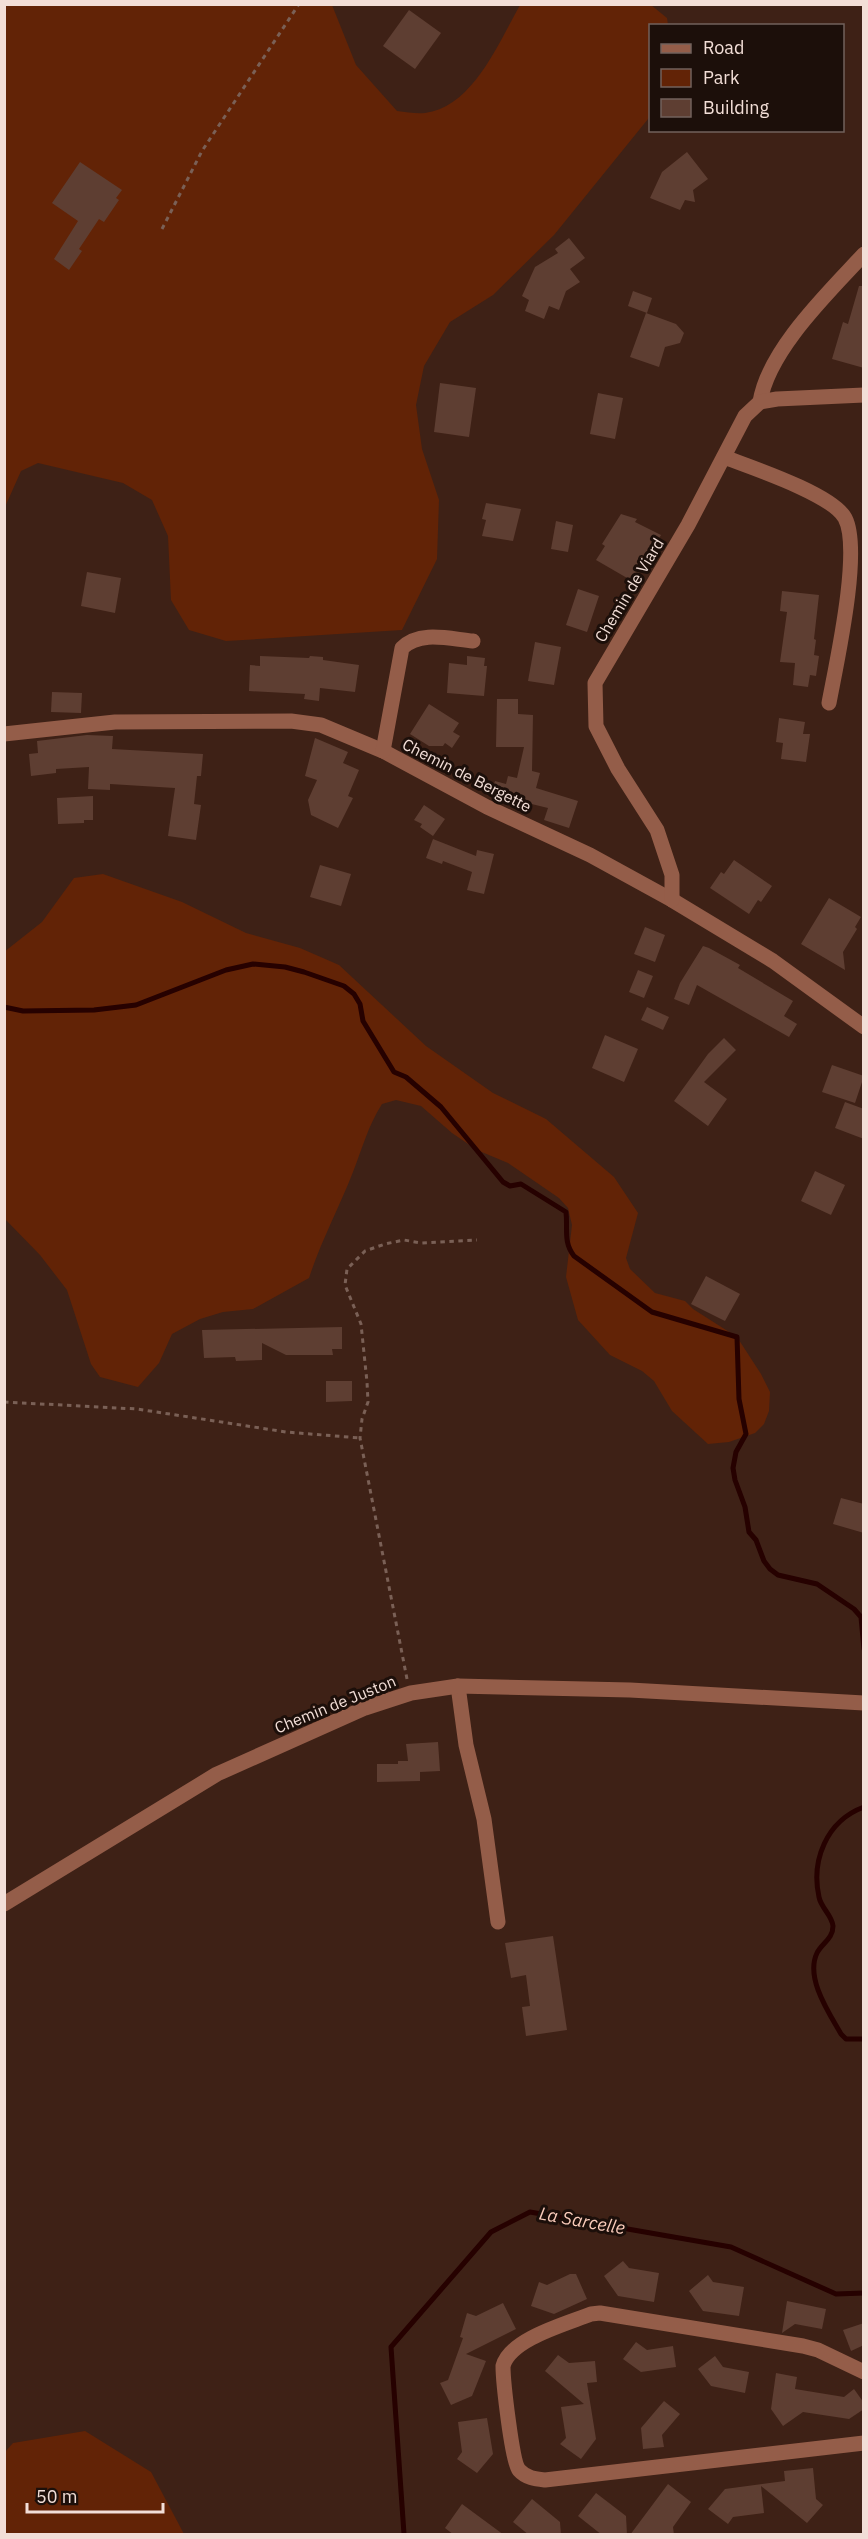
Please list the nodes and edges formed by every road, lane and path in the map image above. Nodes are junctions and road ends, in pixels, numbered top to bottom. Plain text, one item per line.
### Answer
1 (299, 4) edge
2 (162, 229) dead end
3 (864, 254) edge
4 (864, 395) edge
5 (760, 402) junction
6 (724, 457) junction
7 (473, 641) dead end
8 (829, 703) dead end
9 (4, 734) edge
10 (382, 751) junction
11 (672, 900) junction
12 (864, 1027) edge
13 (477, 1240) dead end
14 (4, 1402) edge
15 (360, 1438) junction
16 (458, 1686) junction
17 (411, 1693) junction
18 (864, 1703) edge
19 (4, 1904) edge
20 (498, 1922) dead end
21 (864, 2372) edge
22 (864, 2443) edge

1 - 2 path
3 - 5 street
4 - 5 street
5 - 6 street, Chemin de Viard
6 - 8 street
6 - 11 street, Chemin de Viard
7 - 10 street
9 - 10 street, Chemin de Bergette
10 - 11 street, Chemin de Bergette
11 - 12 street, Chemin de Bergette
13 - 15 path
14 - 15 path
15 - 17 path
16 - 17 street, Chemin de Juston
16 - 18 street, Chemin de Juston
16 - 20 street
17 - 19 street, Chemin de Juston
21 - 22 street

